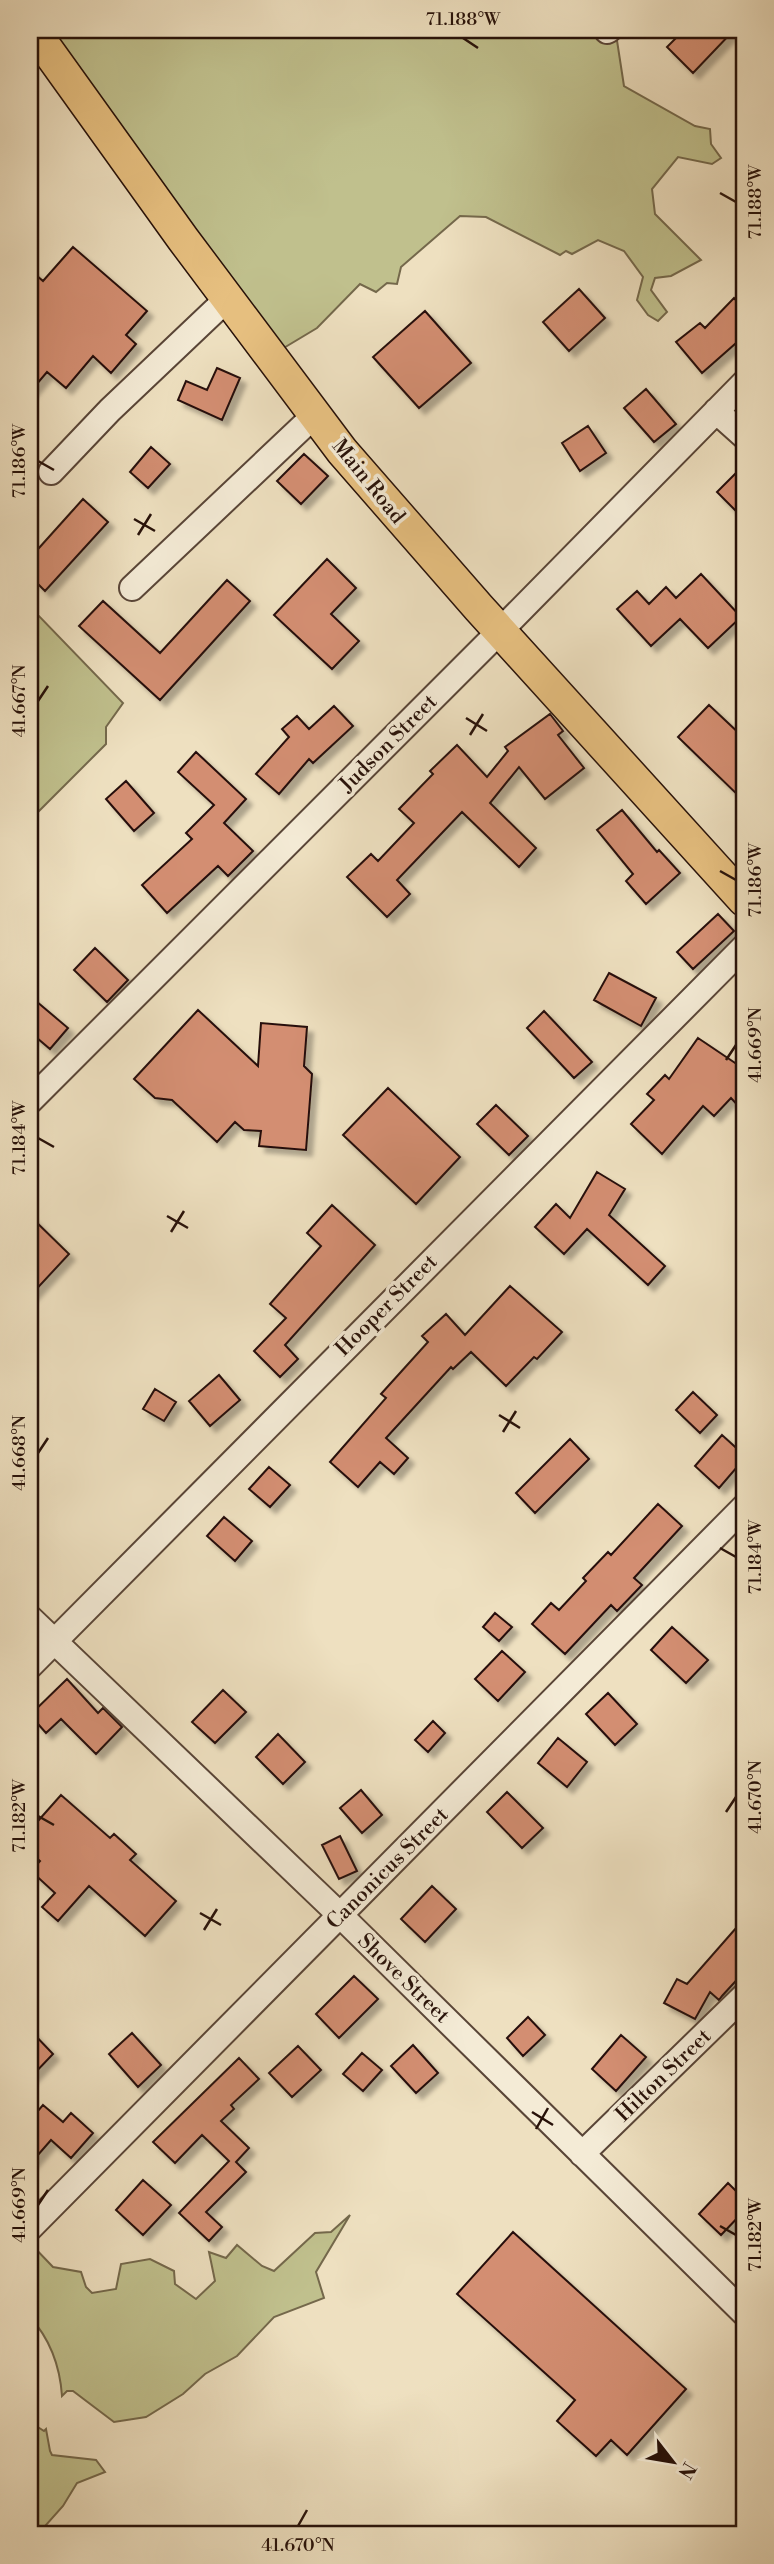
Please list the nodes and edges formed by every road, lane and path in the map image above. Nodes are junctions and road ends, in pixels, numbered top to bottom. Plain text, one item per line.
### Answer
1 (33, 30) edge
2 (227, 299) junction
3 (744, 383) edge
4 (716, 411) junction
5 (316, 415) junction
6 (744, 436) edge
7 (51, 472) dead end
8 (132, 588) dead end
9 (500, 631) junction
10 (744, 900) edge
11 (744, 947) edge
12 (30, 1101) edge
13 (744, 1507) edge
14 (30, 1618) edge
15 (53, 1642) junction
16 (30, 1666) edge
17 (340, 1915) junction
18 (744, 1996) edge
19 (583, 2154) junction
20 (30, 2228) edge
21 (744, 2313) edge

1 - 2 main road, Main Road
2 - 5 main road, Main Road
2 - 7 street
3 - 4 street, Judson Street
4 - 6 street
4 - 9 street, Judson Street
5 - 8 street
5 - 9 main road, Main Road
9 - 10 main road, Main Road
9 - 12 street, Judson Street
11 - 15 street, Hooper Street
13 - 17 street, Canonicus Street
14 - 15 street, Shove Street
15 - 16 street, Hooper Street
15 - 17 street, Shove Street
17 - 19 street, Shove Street
17 - 20 street, Canonicus Street
18 - 19 street, Hilton Street
19 - 21 street, Shove Street

